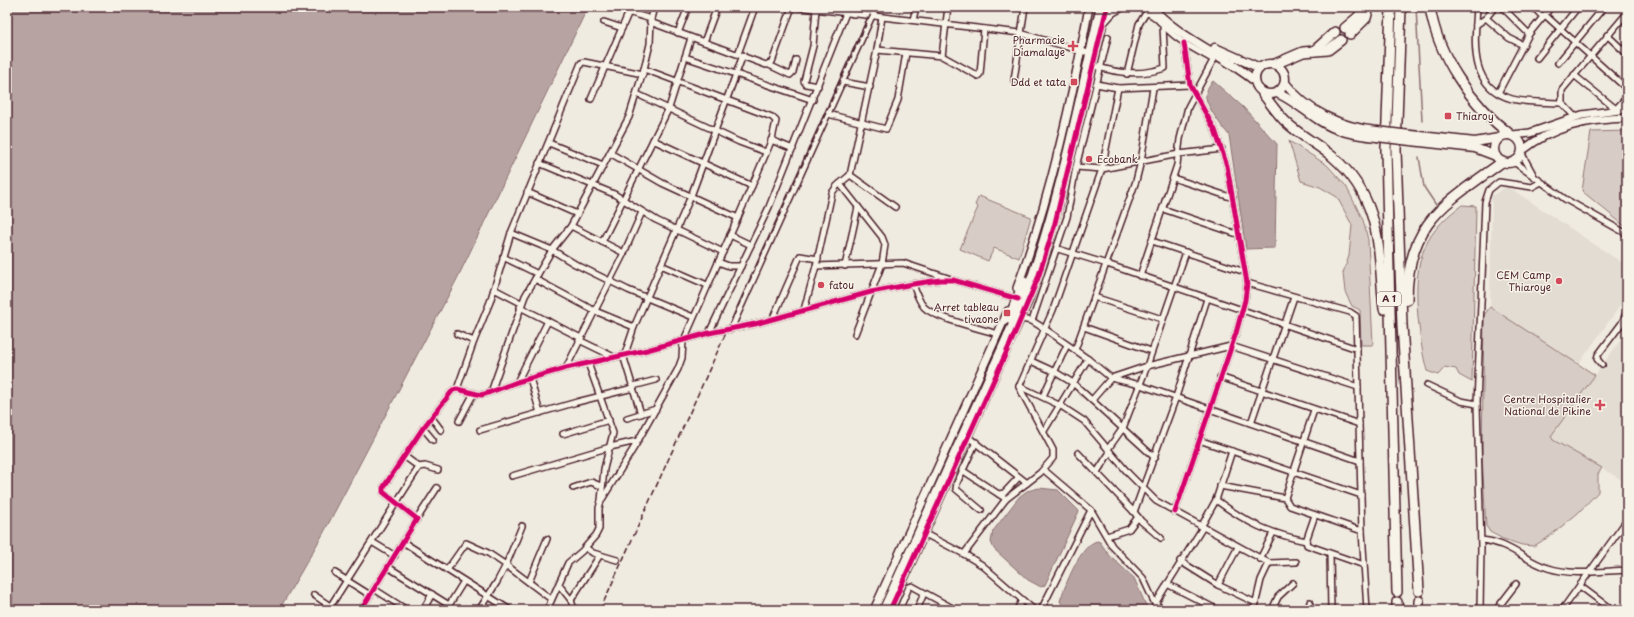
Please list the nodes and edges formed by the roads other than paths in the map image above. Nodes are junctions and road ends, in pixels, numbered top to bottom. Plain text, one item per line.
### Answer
1 (654, 7) edge
2 (688, 7) edge
3 (717, 7) edge
4 (755, 7) edge
5 (792, 7) edge
6 (797, 7) edge
7 (853, 7) edge
8 (876, 7) edge
9 (916, 7) edge
10 (948, 7) edge
11 (1025, 7) edge
12 (1089, 7) edge
13 (1096, 7) edge
14 (1101, 7) edge
15 (1108, 7) edge
16 (1121, 7) edge
17 (1143, 7) edge
18 (1366, 7) edge
19 (1391, 7) edge
20 (1401, 7) edge
21 (1430, 7) edge
22 (1478, 7) edge
23 (1495, 7) edge
24 (1502, 7) edge
25 (1533, 7) edge
26 (1551, 7) edge
27 (1578, 7) edge
28 (1604, 7) edge
29 (1624, 7) edge
30 (1154, 8) edge
31 (820, 9) edge
32 (1627, 9) edge
33 (846, 13) junction
34 (853, 14) junction
35 (872, 16) junction
36 (1544, 16) junction
37 (1626, 16) edge
38 (882, 17) junction
39 (1486, 18) junction
40 (914, 20) junction
41 (650, 21) junction
42 (604, 22) dead end
43 (1098, 23) junction
44 (947, 24) junction
45 (1476, 25) junction
46 (1163, 26) junction
47 (622, 28) junction
48 (1560, 28) junction
49 (984, 29) junction
50 (1346, 30) dead end
51 (678, 33) junction
52 (1020, 33) junction
53 (1529, 34) junction
54 (1607, 35) junction
55 (1338, 36) dead end
56 (1108, 37) dead end
57 (691, 38) junction
58 (1576, 41) junction
59 (704, 42) junction
60 (1184, 44) junction
61 (1523, 45) junction
62 (877, 50) junction
63 (1088, 52) junction
64 (906, 53) junction
65 (1591, 54) junction
66 (1627, 54) edge
67 (741, 55) junction
68 (942, 56) junction
69 (685, 57) junction
70 (1215, 57) junction
71 (1536, 58) dead end
72 (796, 60) dead end
73 (1558, 63) dead end
74 (1275, 64) junction
75 (769, 65) junction
76 (606, 66) junction
77 (1097, 66) junction
78 (1260, 68) junction
79 (644, 72) junction
80 (1127, 74) junction
81 (736, 75) junction
82 (1574, 75) junction
83 (1014, 80) dead end
84 (1255, 81) junction
85 (842, 82) junction
86 (678, 83) junction
87 (1286, 83) junction
88 (1096, 84) junction
89 (1190, 85) junction
90 (818, 86) junction
91 (870, 87) junction
92 (1118, 88) junction
93 (1153, 88) junction
94 (1627, 89) edge
95 (1277, 93) junction
96 (1498, 93) junction
97 (637, 94) junction
98 (1263, 94) junction
99 (1194, 95) junction
100 (1627, 97) edge
101 (591, 99) dead end
102 (812, 100) junction
103 (727, 101) junction
104 (1562, 103) junction
105 (669, 108) junction
106 (1616, 109) junction
107 (1627, 109) edge
108 (828, 114) junction
109 (1579, 118) junction
110 (1627, 118) edge
111 (862, 122) junction
112 (716, 130) junction
113 (1377, 134) junction
114 (1512, 135) junction
115 (1402, 137) junction
116 (1499, 138) junction
117 (653, 140) junction
118 (771, 140) junction
119 (549, 143) junction
120 (793, 149) junction
121 (1222, 149) junction
122 (766, 152) junction
123 (1522, 152) junction
124 (610, 153) junction
125 (1179, 154) junction
126 (1499, 159) junction
127 (1141, 161) junction
128 (1514, 162) junction
129 (540, 163) junction
130 (703, 164) junction
131 (603, 165) junction
132 (1076, 167) junction
133 (1102, 169) junction
134 (638, 170) junction
135 (850, 175) junction
136 (1535, 176) junction
137 (1173, 178) junction
138 (1541, 182) junction
139 (840, 184) junction
140 (592, 186) junction
141 (752, 186) junction
142 (527, 192) junction
143 (691, 196) junction
144 (1233, 198) junction
145 (623, 200) junction
146 (858, 207) junction
147 (895, 207) dead end
148 (1163, 209) junction
149 (642, 212) junction
150 (577, 214) junction
151 (738, 218) junction
152 (571, 226) junction
153 (677, 230) junction
154 (511, 233) junction
155 (1238, 234) junction
156 (1627, 234) edge
157 (730, 235) junction
158 (1152, 241) junction
159 (602, 242) junction
160 (751, 245) junction
161 (1058, 249) junction
162 (552, 250) junction
163 (723, 252) junction
164 (1186, 252) junction
165 (624, 253) junction
166 (1073, 253) junction
167 (503, 257) junction
168 (818, 259) junction
169 (718, 262) junction
170 (882, 264) junction
171 (1107, 264) junction
172 (661, 265) junction
173 (729, 266) junction
174 (741, 266) junction
175 (816, 266) junction
176 (845, 266) junction
177 (1245, 272) junction
178 (536, 276) junction
179 (1140, 276) junction
180 (736, 277) junction
181 (953, 280) junction
182 (609, 281) junction
183 (1247, 283) junction
184 (913, 284) junction
185 (707, 285) junction
186 (1173, 288) junction
187 (494, 289) junction
188 (871, 292) junction
189 (1094, 297) junction
190 (1294, 297) junction
191 (647, 298) junction
192 (1016, 298) junction
193 (1207, 299) junction
194 (806, 303) junction
195 (520, 305) junction
196 (814, 307) junction
197 (804, 310) junction
198 (595, 311) junction
199 (1243, 311) junction
200 (1627, 311) edge
201 (693, 317) junction
202 (774, 318) junction
203 (1021, 319) junction
204 (1162, 319) junction
205 (548, 321) junction
206 (1032, 321) junction
207 (1389, 322) junction
208 (1285, 325) junction
209 (1402, 325) junction
210 (634, 327) junction
211 (1084, 327) junction
212 (731, 329) junction
213 (1045, 329) junction
214 (457, 334) dead end
215 (709, 334) junction
216 (855, 334) dead end
217 (998, 334) junction
218 (580, 339) junction
219 (684, 340) junction
220 (474, 341) junction
221 (1009, 341) junction
222 (1068, 345) junction
223 (1231, 346) junction
224 (1357, 349) junction
225 (1075, 350) junction
226 (1151, 351) junction
227 (624, 354) junction
228 (1188, 356) junction
229 (614, 357) junction
230 (1088, 359) junction
231 (1273, 360) junction
232 (1031, 361) junction
233 (588, 363) junction
234 (1602, 365) dead end
235 (1147, 366) junction
236 (566, 368) junction
237 (1055, 372) junction
238 (530, 378) junction
239 (1111, 378) junction
240 (1220, 378) junction
241 (656, 380) dead end
242 (517, 382) junction
243 (1073, 383) junction
244 (1140, 385) junction
245 (1427, 385) dead end
246 (1019, 386) junction
247 (633, 387) junction
248 (457, 388) junction
249 (1358, 388) junction
250 (491, 392) junction
251 (1262, 392) junction
252 (474, 393) junction
253 (1043, 396) junction
254 (600, 397) junction
255 (1176, 398) junction
256 (1092, 400) junction
257 (1477, 404) junction
258 (1061, 406) junction
259 (656, 409) junction
260 (1209, 410) junction
261 (1314, 410) junction
262 (540, 414) junction
263 (640, 414) junction
264 (432, 418) junction
265 (626, 418) dead end
266 (459, 420) dead end
267 (609, 420) junction
268 (1251, 423) junction
269 (1359, 424) junction
270 (423, 428) junction
271 (1123, 428) junction
272 (441, 430) dead end
273 (480, 430) dead end
274 (1044, 431) junction
275 (564, 434) dead end
276 (968, 437) junction
277 (433, 440) dead end
278 (1199, 440) junction
279 (637, 441) junction
280 (1304, 441) junction
281 (976, 442) junction
282 (610, 447) junction
283 (1109, 450) junction
284 (1232, 451) junction
285 (1078, 453) dead end
286 (404, 456) junction
287 (1155, 458) junction
288 (1360, 460) junction
289 (419, 467) junction
290 (438, 470) dead end
291 (962, 470) junction
292 (1044, 470) junction
293 (1294, 471) junction
294 (1097, 472) junction
295 (512, 476) dead end
296 (1019, 477) junction
297 (1027, 483) junction
298 (601, 486) junction
299 (1220, 486) junction
300 (437, 488) dead end
301 (573, 488) dead end
302 (1144, 489) junction
303 (1000, 494) junction
304 (1361, 495) junction
305 (1285, 498) junction
306 (1006, 499) junction
307 (1216, 500) junction
308 (601, 501) junction
309 (396, 503) junction
310 (981, 510) dead end
311 (1091, 510) junction
312 (1175, 512) junction
313 (1136, 514) junction
314 (1315, 514) junction
315 (417, 519) junction
316 (1627, 520) edge
317 (522, 526) dead end
318 (1202, 527) junction
319 (1362, 531) junction
320 (1273, 533) junction
321 (925, 534) junction
322 (1107, 536) junction
323 (1161, 538) dead end
324 (547, 539) dead end
325 (1481, 540) junction
326 (1306, 541) junction
327 (372, 542) junction
328 (403, 542) junction
329 (917, 545) junction
330 (1238, 547) junction
331 (586, 548) junction
332 (964, 554) junction
333 (1330, 554) junction
334 (600, 555) junction
335 (395, 556) junction
336 (1260, 559) junction
337 (617, 560) dead end
338 (1180, 561) junction
339 (1296, 562) dead end
340 (1269, 563) junction
341 (506, 565) junction
342 (1364, 565) junction
343 (388, 567) junction
344 (447, 570) junction
345 (1627, 570) edge
346 (335, 573) dead end
347 (1589, 573) junction
348 (347, 581) junction
349 (464, 581) junction
350 (529, 582) junction
351 (1294, 583) dead end
352 (559, 584) junction
353 (1167, 584) junction
354 (1516, 584) dead end
355 (1218, 585) junction
356 (1580, 586) junction
357 (374, 588) junction
358 (1419, 591) dead end
359 (1397, 592) dead end
360 (924, 593) junction
361 (432, 594) junction
362 (314, 595) dead end
363 (370, 595) junction
364 (488, 596) junction
365 (551, 598) junction
366 (570, 600) junction
367 (1022, 600) junction
368 (1310, 602) dead end
369 (1256, 603) junction
370 (1155, 604) junction
371 (448, 607) edge
372 (329, 608) edge
373 (336, 610) edge
374 (361, 610) edge
375 (407, 610) edge
376 (423, 610) edge
377 (479, 610) edge
378 (510, 610) edge
379 (547, 610) edge
380 (574, 610) edge
381 (874, 610) edge
382 (878, 610) edge
383 (884, 610) edge
384 (890, 610) edge
385 (900, 610) edge
386 (917, 610) edge
387 (956, 610) edge
388 (1017, 610) edge
389 (1034, 610) edge
390 (1041, 610) edge
391 (1164, 610) edge
392 (1218, 610) edge
393 (1254, 610) edge
394 (1272, 610) edge
395 (1308, 610) edge
396 (1331, 610) edge
397 (1367, 610) edge
398 (1480, 610) edge
399 (1496, 610) edge
400 (1562, 610) edge
401 (1612, 610) edge

1 - 41 street
2 - 51 street
3 - 59 street
4 - 67 street
5 - 75 street
6 - 31 street
7 - 34 street
8 - 35 street
9 - 40 street
10 - 44 street
11 - 52 street
12 - 63 street
13 - 43 highway
14 - 43 highway
15 - 43 street
16 - 43 main road
17 - 30 main road
18 - 50 highway
19 - 207 highway, A 1
20 - 209 highway, A 1
21 - 114 highway
22 - 45 street
23 - 39 street
24 - 53 street
25 - 36 street
26 - 36 street
27 - 48 street
28 - 58 street
29 - 32 street
30 - 70 main road
30 - 78 main road
31 - 33 street
31 - 90 street
33 - 34 street
33 - 90 street
34 - 35 street
35 - 38 street
35 - 85 street
36 - 48 street
36 - 53 street
37 - 54 street
38 - 40 street
38 - 62 street
39 - 45 street
39 - 61 street
40 - 44 street
41 - 47 street
41 - 51 street
41 - 79 street
42 - 47 street
43 - 63 highway
44 - 49 street
44 - 68 street
45 - 96 street
46 - 60 street
46 - 80 street
46 - 80 street
47 - 76 street
48 - 58 street
48 - 71 street
49 - 52 street
49 - 68 street
51 - 57 street
52 - 63 street
52 - 83 street
53 - 61 street
54 - 65 street
54 - 66 street
55 - 74 highway
56 - 77 street
57 - 59 street
57 - 69 street
58 - 65 street
58 - 73 street
59 - 67 street
60 - 70 street
60 - 89 street
61 - 96 street
62 - 64 street
62 - 91 street
63 - 77 street
63 - 192 highway
63 - 221 highway
64 - 68 street
64 - 111 street
65 - 82 street
65 - 94 street
67 - 75 street
67 - 81 street
69 - 81 street
69 - 86 street
70 - 84 main road
70 - 99 street
72 - 75 street
74 - 78 main road
74 - 87 main road
76 - 79 street
76 - 101 street
76 - 119 street
77 - 80 street
77 - 88 street
77 - 203 street
78 - 84 main road
79 - 86 street
79 - 97 street
81 - 102 street
81 - 103 street
82 - 104 street
82 - 106 street
84 - 98 main road
85 - 91 street
85 - 108 street
86 - 103 street
86 - 105 street
87 - 95 main road
87 - 113 main road
88 - 92 street
88 - 132 street
89 - 93 street
89 - 99 street
90 - 102 street
91 - 111 street
92 - 93 street
92 - 133 street
93 - 127 street
95 - 98 main road
95 - 113 main road
96 - 104 street
97 - 105 street
97 - 124 street
98 - 207 highway
99 - 121 street
99 - 125 street
100 - 106 street
102 - 120 street
103 - 112 street
103 - 118 street
104 - 109 street
105 - 112 street
105 - 117 street
106 - 107 street
106 - 109 street
108 - 111 street
108 - 212 street
109 - 110 street
109 - 114 street
109 - 123 street
111 - 135 street
112 - 122 street
112 - 130 street
113 - 115 main road, bridge
114 - 116 main road
114 - 123 main road
115 - 116 main road
115 - 126 main road
116 - 126 main road
117 - 130 street
117 - 134 street
118 - 120 street
118 - 122 street
119 - 129 street
119 - 131 street
120 - 160 street
121 - 125 street
121 - 144 street
122 - 141 street
123 - 128 main road
123 - 136 street
124 - 131 street
124 - 134 street
125 - 127 street
125 - 137 street
126 - 128 main road
126 - 209 highway
127 - 133 street
127 - 171 street
128 - 136 street
129 - 140 street
129 - 142 street
130 - 141 street
130 - 143 street
131 - 140 street
132 - 133 street
132 - 161 street
133 - 166 street
134 - 143 street
134 - 145 street
135 - 139 street
135 - 147 street
136 - 138 street
137 - 144 street
137 - 148 street
138 - 156 street
138 - 257 street
139 - 146 street
139 - 168 street
140 - 145 street
140 - 150 street
141 - 151 street
142 - 150 street
142 - 154 street
143 - 151 street
143 - 153 street
144 - 155 street
145 - 149 street
145 - 159 street
146 - 170 street
146 - 176 street
148 - 155 street
148 - 158 street
149 - 153 street
149 - 165 street
150 - 152 street
151 - 157 street
152 - 159 street
152 - 162 street
153 - 163 street
153 - 172 street
154 - 162 street
154 - 167 street
155 - 177 street
157 - 160 street
157 - 163 street
158 - 164 street
158 - 179 street
159 - 165 street
160 - 174 street
161 - 166 street
161 - 206 street
162 - 178 street
162 - 182 street
163 - 169 street
164 - 177 street
164 - 186 street
165 - 182 street
166 - 171 street
166 - 213 street
167 - 178 street
167 - 187 street
168 - 175 street
168 - 202 street
169 - 173 street
169 - 185 street
170 - 176 street
170 - 181 street
170 - 188 street
171 - 179 street
171 - 189 street
172 - 185 street
172 - 191 street
173 - 174 street
173 - 180 street
174 - 180 street
175 - 176 street
175 - 194 street
177 - 183 street
178 - 195 street
178 - 198 street
179 - 186 street
180 - 215 street
181 - 184 street
181 - 192 street
182 - 191 street
182 - 198 street
183 - 190 street
183 - 199 street
184 - 188 street
184 - 217 street
185 - 201 street
186 - 193 street
186 - 204 street
187 - 195 street
187 - 220 street
188 - 196 street
188 - 216 street
189 - 204 street
189 - 211 street
190 - 208 street
190 - 224 street
191 - 201 street
191 - 210 street
192 - 217 street
192 - 382 highway
193 - 199 street
193 - 228 street
194 - 196 street
194 - 197 street
195 - 205 street
195 - 250 street
196 - 197 street
197 - 202 street
198 - 210 street
198 - 218 street
199 - 208 street
199 - 223 street
200 - 234 street
201 - 219 street
202 - 212 street
203 - 206 street
203 - 221 street
204 - 226 street
205 - 218 street
205 - 242 street
206 - 213 street
207 - 359 highway, A 1
208 - 224 street
208 - 231 street
209 - 358 highway, A 1
210 - 227 street
211 - 225 street
211 - 226 street
212 - 215 street
213 - 222 street
213 - 232 street
214 - 220 street
215 - 219 street
217 - 381 street
218 - 229 street
218 - 236 street
219 - 227 street
219 - 259 street
220 - 248 street
221 - 276 street
221 - 329 highway
222 - 225 street
222 - 237 street
223 - 228 street
223 - 231 street
223 - 240 street
224 - 249 street
225 - 230 street
226 - 235 street
227 - 229 street
227 - 247 street
228 - 235 street
228 - 255 street
229 - 233 street
230 - 239 street
230 - 243 street
231 - 249 street
231 - 251 street
232 - 237 street
232 - 246 street
233 - 236 street
233 - 254 street
235 - 239 street
235 - 244 street
236 - 238 street
237 - 243 street
237 - 253 street
238 - 242 street
238 - 262 street
239 - 244 street
239 - 256 street
240 - 251 street
240 - 260 street
241 - 247 street
242 - 250 street
243 - 256 street
243 - 258 street
244 - 255 street
244 - 271 street
245 - 257 street
246 - 253 street
246 - 274 street
247 - 254 street
247 - 263 street
248 - 252 street
248 - 264 street
249 - 269 street
250 - 252 street
251 - 261 street
251 - 268 street
252 - 266 street
253 - 258 street
254 - 262 street
254 - 267 street
255 - 260 street
255 - 287 street
256 - 271 street
257 - 325 street
258 - 274 street
258 - 283 street
259 - 263 street
259 - 279 street
260 - 268 street
260 - 278 street
261 - 269 street
261 - 280 street
262 - 273 street
263 - 265 street
264 - 270 street
264 - 272 street
267 - 275 street
267 - 282 street
268 - 280 street
269 - 288 street
270 - 277 street
270 - 286 street
271 - 283 street
271 - 287 street
274 - 292 street
276 - 281 street
276 - 321 street
278 - 284 street
278 - 312 street
279 - 282 street
279 - 308 street
280 - 288 street
280 - 293 street
281 - 291 street
281 - 296 street
282 - 295 street
282 - 298 street
283 - 294 street
283 - 302 street
284 - 293 street
284 - 299 street
285 - 294 street
286 - 289 street
286 - 309 street
287 - 302 street
288 - 304 street
289 - 290 street
289 - 309 street
291 - 303 street
291 - 310 street
292 - 297 street
292 - 311 street
293 - 304 street
293 - 305 street
294 - 313 street
296 - 297 street
296 - 303 street
297 - 306 street
298 - 301 street
298 - 308 street
299 - 305 street
299 - 307 street
300 - 315 street
302 - 312 street
302 - 313 street
303 - 306 street
304 - 319 street
305 - 314 street
306 - 332 street
307 - 318 street
307 - 320 street
308 - 331 street
309 - 315 street
309 - 327 street
311 - 322 street
311 - 390 street
312 - 318 street
313 - 322 street
313 - 323 street
314 - 319 street
314 - 326 street
315 - 328 street
316 - 347 street
317 - 341 street
318 - 330 street
318 - 338 street
319 - 342 street
320 - 326 street
320 - 336 street
321 - 329 street
321 - 332 street
322 - 370 street
324 - 350 street
325 - 347 street
325 - 398 street
326 - 333 street
327 - 335 street
327 - 348 street
328 - 335 street
328 - 344 street
329 - 383 highway
329 - 384 street
330 - 336 street
330 - 355 street
331 - 334 street
331 - 352 street
332 - 367 street
333 - 342 street
333 - 396 street
334 - 337 street
334 - 366 street
335 - 343 street
336 - 340 street
338 - 353 street
338 - 355 street
339 - 340 street
340 - 369 street
341 - 344 street
341 - 350 street
341 - 364 street
342 - 397 street
343 - 357 street
343 - 361 street
344 - 349 street
345 - 347 street
346 - 348 street
347 - 356 street
348 - 363 street
348 - 372 street
349 - 364 street
349 - 371 street
350 - 365 street
351 - 394 street
352 - 365 street
352 - 366 street
353 - 370 street
353 - 392 street
354 - 399 street
355 - 369 street
356 - 400 street
356 - 401 street
357 - 363 street
357 - 375 street
360 - 385 street
360 - 386 street
360 - 387 street
361 - 371 street
361 - 376 street
362 - 372 street
363 - 374 street
364 - 377 street
364 - 378 street
365 - 379 street
366 - 380 street
367 - 388 street
367 - 389 street
368 - 395 street
369 - 393 street
370 - 391 street
372 - 373 street

